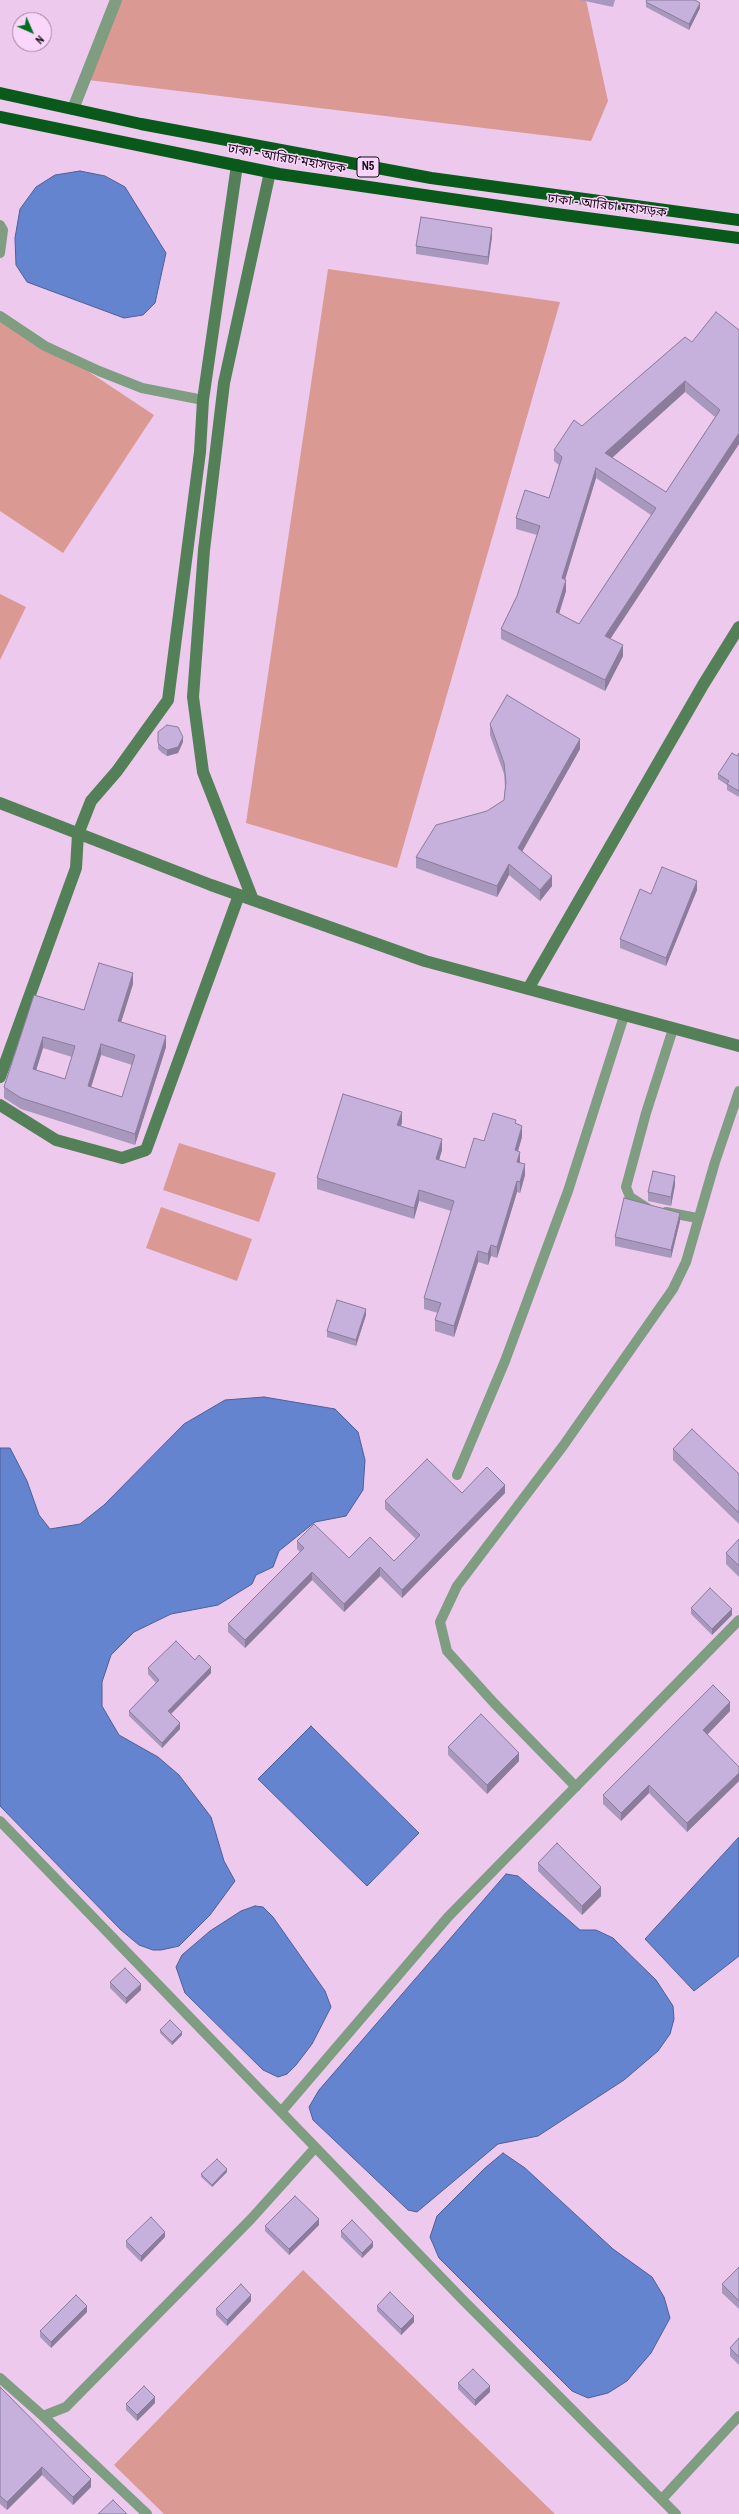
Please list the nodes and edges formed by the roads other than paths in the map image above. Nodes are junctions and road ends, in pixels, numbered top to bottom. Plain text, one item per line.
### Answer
1 (116, 0) edge
2 (0, 93) edge
3 (73, 109) junction
4 (0, 116) edge
5 (237, 165) junction
6 (270, 172) junction
7 (739, 220) edge
8 (0, 225) edge
9 (739, 238) edge
10 (0, 253) edge
11 (0, 316) edge
12 (203, 400) junction
13 (739, 627) edge
14 (0, 803) edge
15 (78, 834) junction
16 (239, 895) junction
17 (253, 900) junction
18 (528, 989) junction
19 (624, 1016) junction
20 (673, 1029) junction
21 (739, 1046) edge
22 (0, 1077) edge
23 (739, 1091) edge
24 (0, 1105) edge
25 (698, 1218) junction
26 (457, 1474) dead end
27 (739, 1620) edge
28 (576, 1787) junction
29 (0, 1821) edge
30 (281, 2112) junction
31 (315, 2148) junction
32 (0, 2378) edge
33 (43, 2416) junction
34 (739, 2416) edge
35 (662, 2499) junction
36 (147, 2514) edge
37 (676, 2514) edge

1 - 3 street
2 - 3 highway, N5
3 - 7 highway, N5
4 - 5 highway, ঢাকা - আরিচা মহাসড়ক / N5
5 - 6 highway, ঢাকা - আরিচা মহাসড়ক / N5
5 - 12 street
6 - 9 highway, ঢাকা - আরিচা মহাসড়ক / N5
6 - 17 street
8 - 10 lane
11 - 12 lane
12 - 15 street
13 - 18 street
14 - 15 street
15 - 16 street
15 - 22 street
16 - 17 street
16 - 24 street
17 - 18 street
18 - 19 street
19 - 20 street
19 - 26 lane
20 - 21 street
20 - 25 lane
23 - 25 lane
25 - 28 lane
27 - 28 lane
28 - 30 lane
29 - 30 lane
30 - 31 lane
31 - 33 lane
31 - 35 lane
32 - 33 lane
33 - 36 lane
34 - 35 lane
35 - 37 lane

